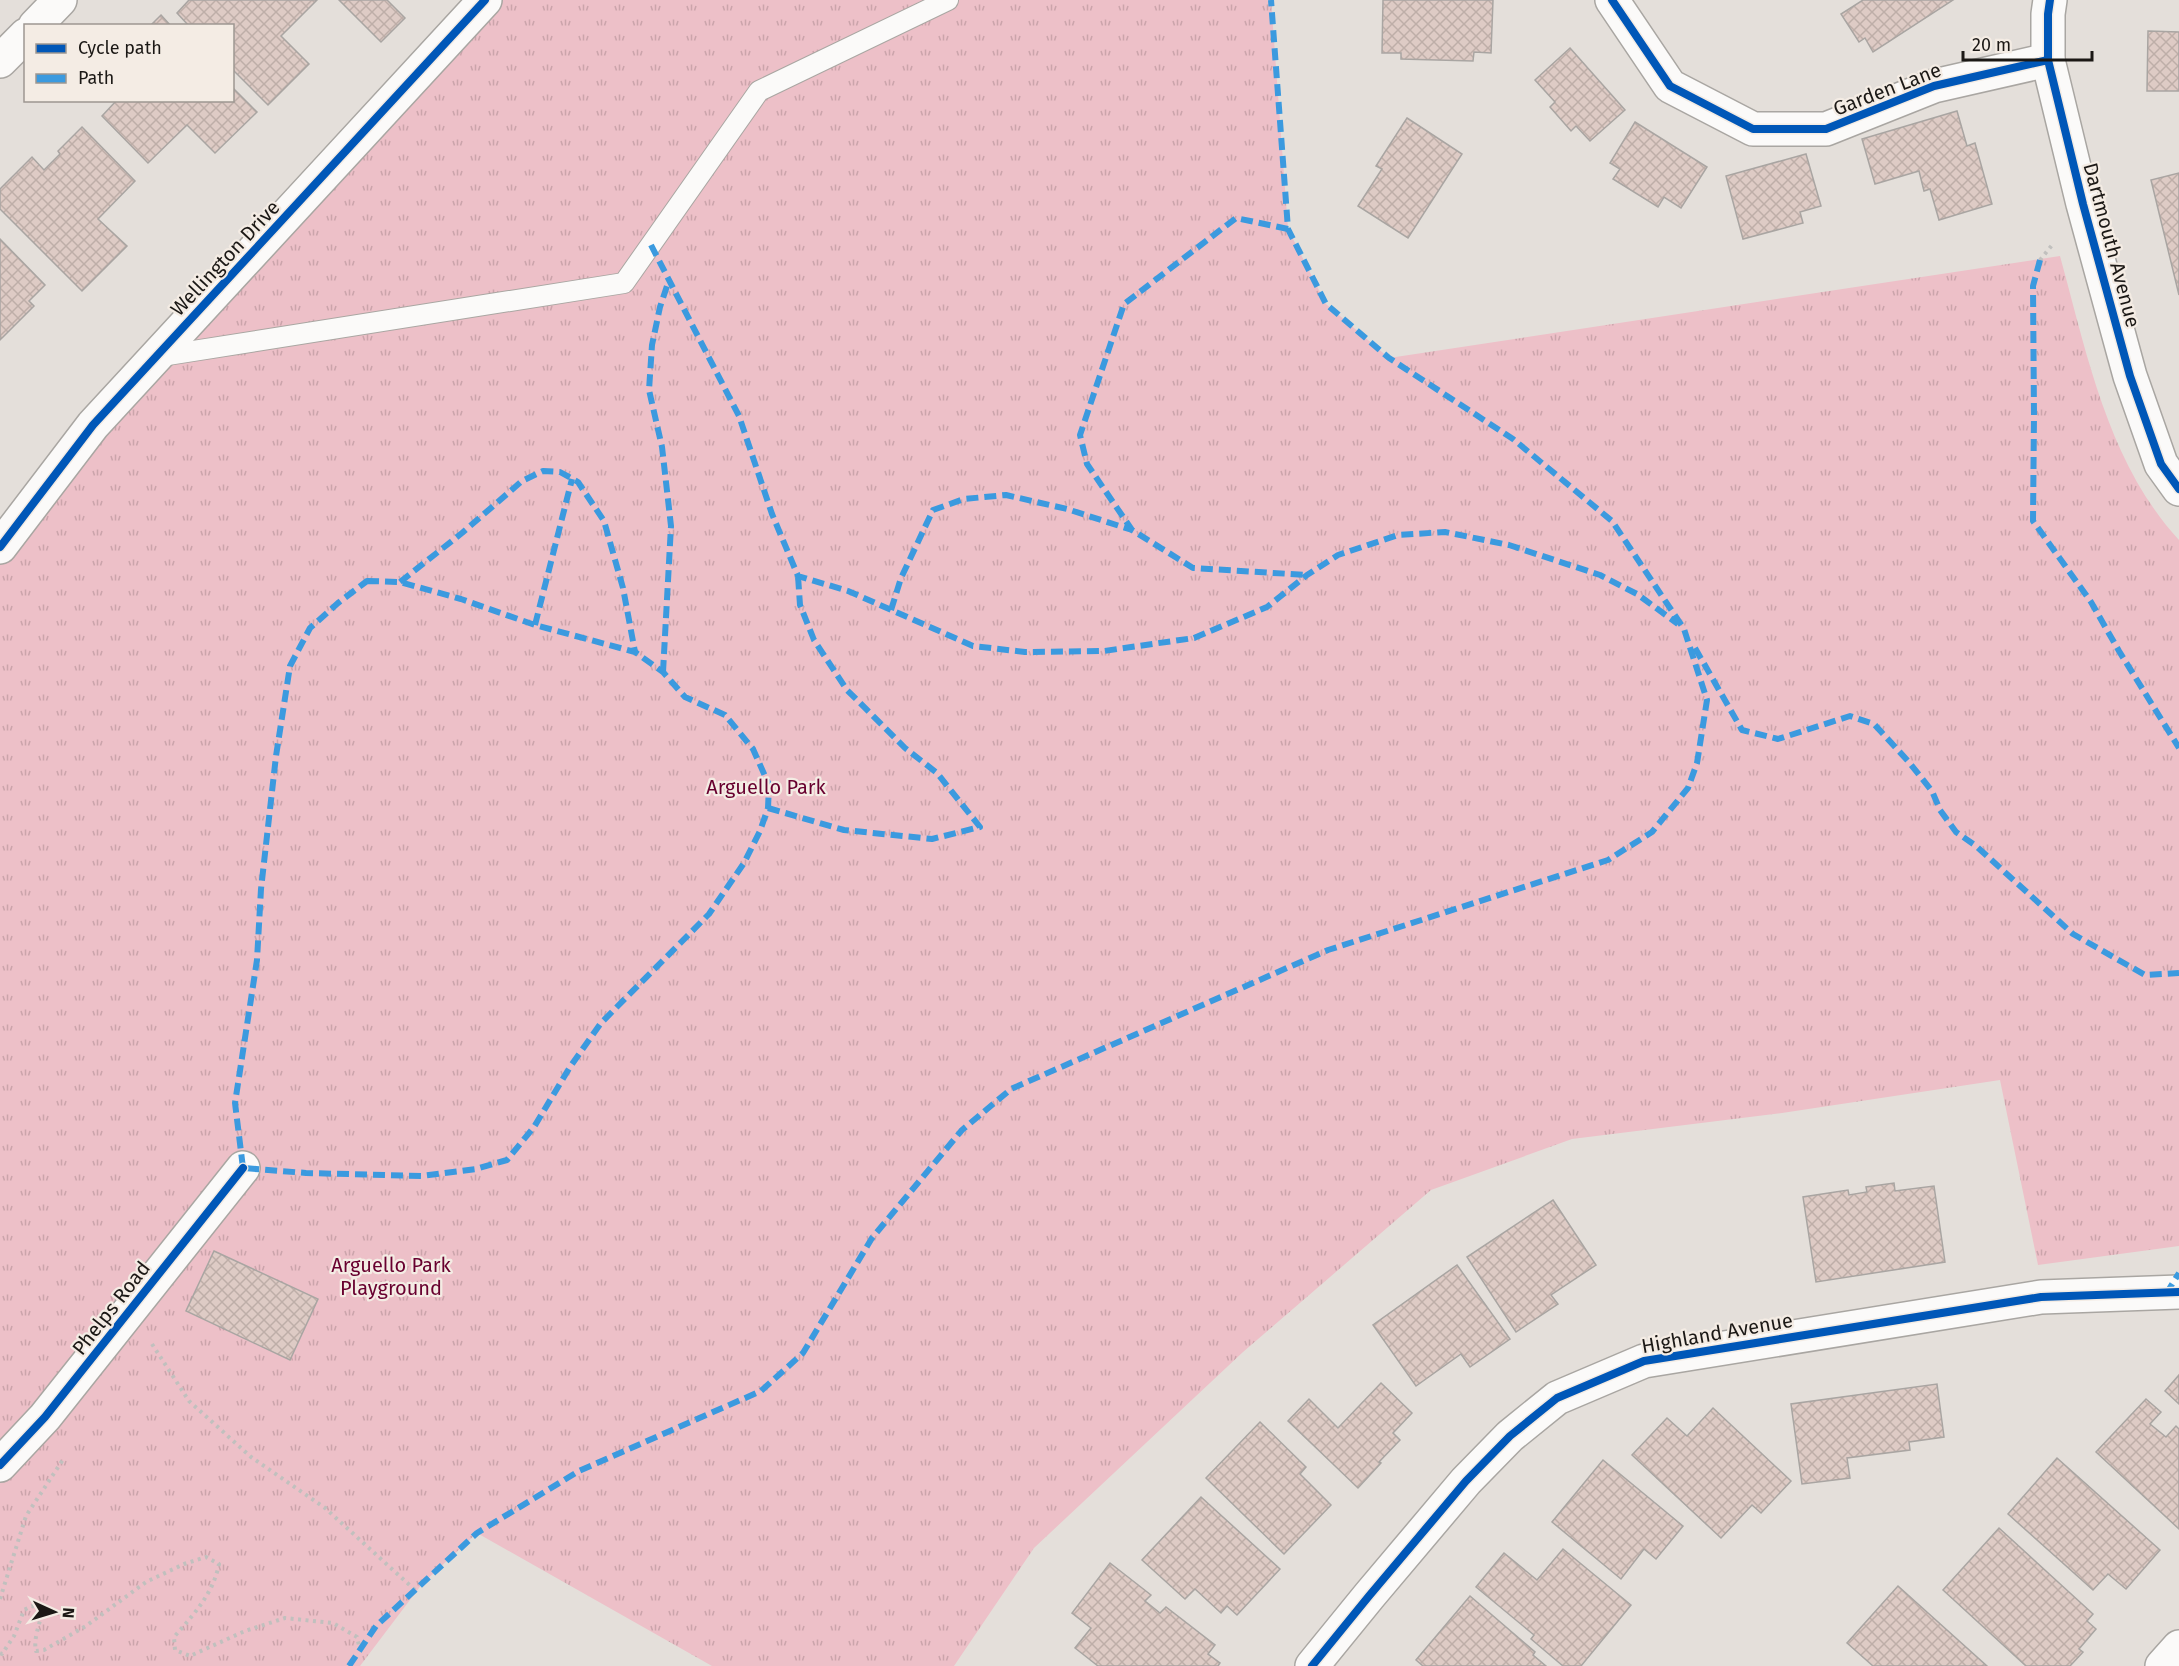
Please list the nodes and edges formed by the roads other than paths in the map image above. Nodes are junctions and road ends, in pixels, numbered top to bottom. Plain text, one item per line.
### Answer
1 (60, 0) edge
2 (484, 0) edge
3 (948, 0) edge
4 (1611, 0) edge
5 (2050, 0) edge
6 (37, 24) edge
7 (24, 37) edge
8 (2048, 60) junction
9 (0, 62) edge
10 (155, 357) junction
11 (2179, 489) edge
12 (0, 547) edge
13 (243, 1168) dead end
14 (2179, 1292) edge
15 (0, 1465) edge
16 (2179, 1647) edge
17 (1312, 1666) edge
18 (2162, 1666) edge

1 - 6 street
2 - 10 street, Wellington Drive
3 - 10 lane
4 - 8 street, Garden Lane
5 - 8 street, Dartmouth Avenue
7 - 9 street
8 - 11 street, Dartmouth Avenue
10 - 12 street, Wellington Drive
13 - 15 street, Phelps Road
14 - 17 street, Highland Avenue
16 - 18 street

